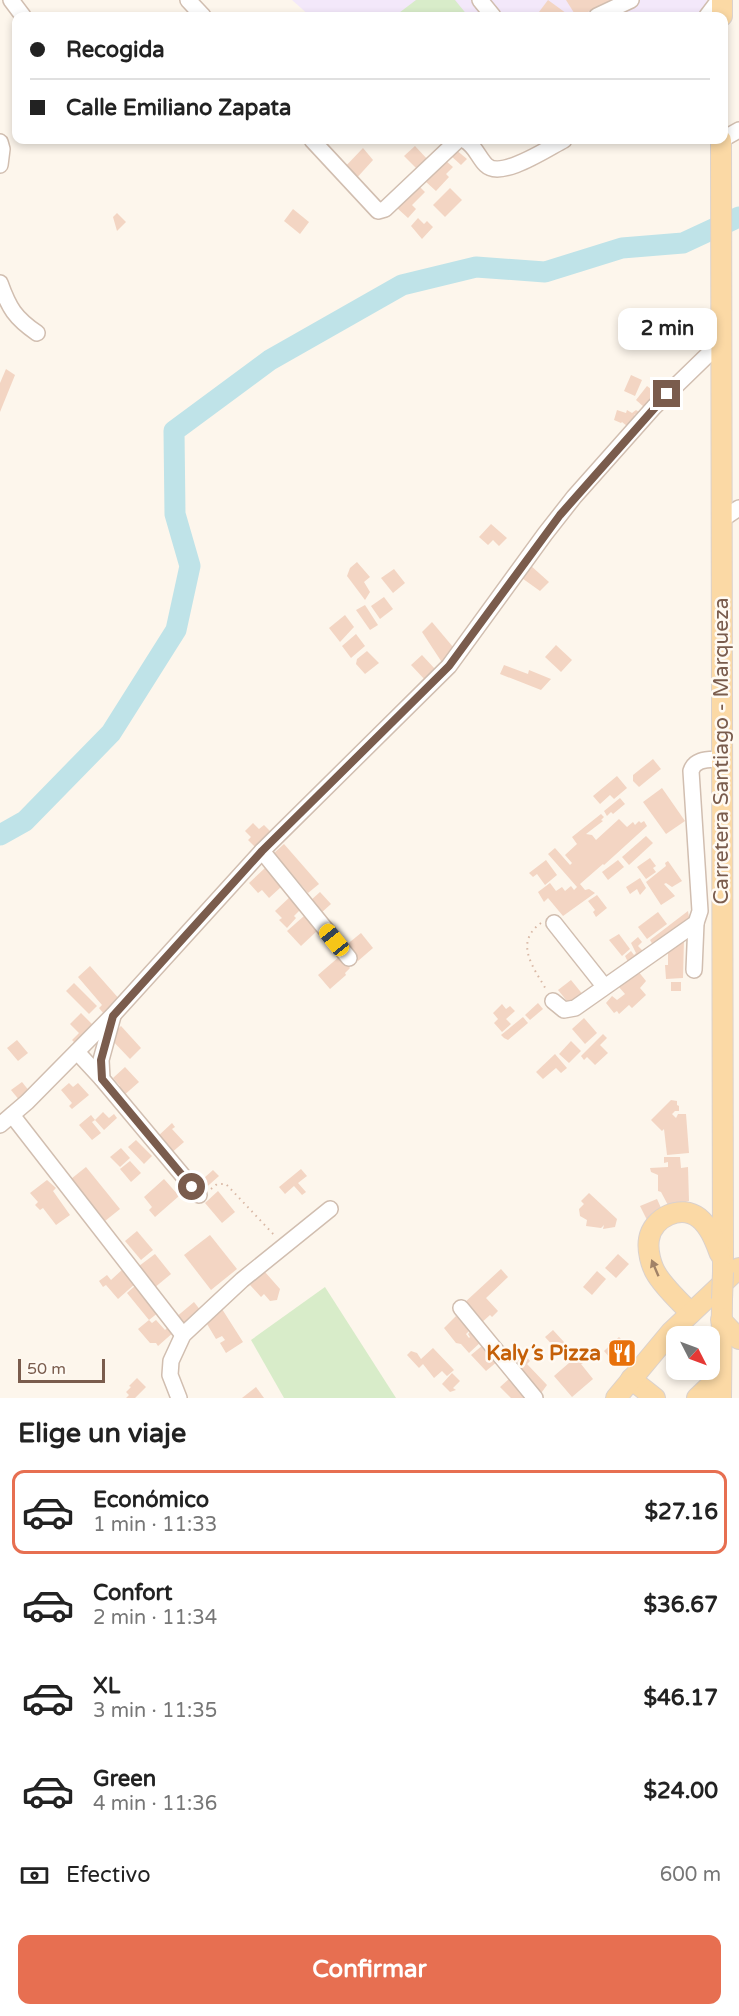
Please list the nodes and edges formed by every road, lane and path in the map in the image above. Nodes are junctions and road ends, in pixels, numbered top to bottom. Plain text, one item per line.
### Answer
1 (188, 0) edge
2 (480, 0) edge
3 (631, 0) edge
4 (721, 0) edge
5 (199, 12) edge
6 (490, 12) edge
7 (606, 12) edge
8 (711, 12) edge
9 (0, 142) edge
10 (316, 144) edge
11 (454, 144) edge
12 (472, 144) edge
13 (556, 144) edge
14 (722, 144) edge
15 (0, 165) edge
16 (0, 283) edge
17 (37, 333) dead end
18 (722, 340) junction
19 (739, 508) edge
20 (721, 520) junction
21 (721, 759) junction
22 (262, 851) junction
23 (554, 923) joint
24 (696, 923) junction
25 (349, 958) dead end
26 (694, 970) dead end
27 (604, 986) junction
28 (553, 1001) joint
29 (113, 1016) junction
30 (77, 1052) junction
31 (102, 1079) junction
32 (6, 1120) edge
33 (739, 1168) edge
34 (722, 1179) junction
35 (199, 1195) joint
36 (330, 1209) dead end
37 (284, 1246) junction
38 (728, 1267) edge
39 (461, 1308) dead end
40 (691, 1312) junction
41 (721, 1320) junction
42 (183, 1335) junction
43 (739, 1339) edge
44 (721, 1375) junction
45 (631, 1379) junction
46 (179, 1398) edge
47 (535, 1398) edge
48 (616, 1398) edge
49 (655, 1398) edge
50 (697, 1398) edge
51 (721, 1398) edge

1 - 5 street
2 - 6 street
3 - 7 street
4 - 8 main road
9 - 15 street
10 - 11 street
12 - 13 street
14 - 18 main road, Carretera Santiago - Marqueza
16 - 17 street
18 - 20 main road, Carretera Santiago - Marqueza
18 - 22 street
19 - 20 street
20 - 21 main road, Carretera Santiago - Marqueza
21 - 24 street
21 - 34 main road, Carretera Santiago - Marqueza
22 - 25 street
22 - 29 street
23 - 27 street
23 - 28 path
24 - 26 street
24 - 27 street
27 - 28 street
29 - 30 street
29 - 31 street
30 - 31 street
30 - 32 street
31 - 35 street
32 - 42 street
33 - 34 main road
34 - 38 main road, Carretera Santiago - Marqueza
35 - 37 path
36 - 37 street
37 - 42 street
38 - 40 main road
40 -> 38 main road
38 - 41 main road, Carretera Santiago - Marqueza, bridge
39 - 47 street
40 - 45 main road
41 - 43 main road
41 - 44 main road, Carretera Santiago - Marqueza
42 - 46 street
44 - 50 main road
44 - 51 main road, Carretera Santiago - Marqueza
45 - 48 main road
45 - 49 main road

